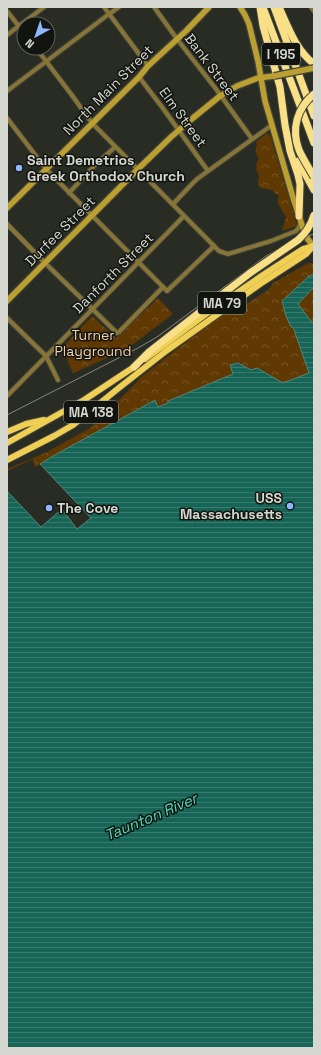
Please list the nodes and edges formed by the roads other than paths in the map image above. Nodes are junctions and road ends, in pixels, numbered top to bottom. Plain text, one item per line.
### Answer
1 (44, 7) edge
2 (104, 7) edge
3 (119, 7) edge
4 (154, 7) edge
5 (209, 7) edge
6 (240, 7) edge
7 (262, 7) edge
8 (274, 7) edge
9 (279, 7) edge
10 (311, 7) edge
11 (7, 11) edge
12 (314, 11) edge
13 (109, 13) junction
14 (32, 16) edge
15 (16, 22) edge
16 (16, 28) edge
17 (7, 35) edge
18 (177, 40) junction
19 (42, 56) edge
20 (46, 62) junction
21 (148, 66) junction
22 (314, 66) edge
23 (139, 77) junction
24 (261, 78) junction
25 (7, 91) edge
26 (314, 94) edge
27 (220, 96) junction
28 (314, 116) edge
29 (7, 118) edge
30 (92, 123) junction
31 (272, 125) junction
32 (179, 130) junction
33 (286, 131) junction
34 (252, 139) junction
35 (314, 142) edge
36 (115, 147) junction
37 (46, 169) junction
38 (138, 170) junction
39 (208, 171) junction
40 (314, 177) edge
41 (314, 190) edge
42 (69, 193) junction
43 (173, 204) junction
44 (7, 208) edge
45 (314, 215) edge
46 (92, 216) junction
47 (184, 216) junction
48 (300, 218) junction
49 (7, 224) edge
50 (214, 246) junction
51 (314, 247) edge
52 (45, 263) junction
53 (139, 263) junction
54 (163, 287) junction
55 (7, 301) edge
56 (92, 309) junction
57 (7, 318) edge
58 (166, 351) joint
59 (46, 356) junction
60 (134, 367) junction
61 (58, 380) dead end
62 (7, 396) edge
63 (52, 418) junction
64 (7, 432) edge
65 (7, 443) edge
66 (7, 460) edge

1 - 14 street
2 - 13 street
3 - 13 street
4 - 18 street, Bank Street
5 - 18 main road, North Main Street
6 - 24 main road
7 - 33 highway
7 - 35 highway, I 195
8 - 28 highway, I 195
9 - 22 highway
10 - 12 street
11 - 15 street
13 - 20 street
13 - 21 street
16 - 17 street
18 - 21 main road, North Main Street
18 - 27 street, Bank Street
19 - 20 street
20 - 25 street
20 - 30 street
21 - 23 main road, North Main Street
22 - 24 main road, Durfee Street, bridge
23 - 30 main road, North Main Street
23 - 32 street, Elm Street
24 - 27 main road, Durfee Street
24 - 31 main road
26 - 40 highway, bridge
27 - 32 main road, Durfee Street
27 - 34 street, Bank Street
29 - 37 street
30 - 36 street
30 - 37 main road, North Main Street
31 - 34 street
31 - 48 main road
32 - 38 main road, Durfee Street
32 - 39 street, Elm Street
33 - 41 highway
33 - 48 highway
34 - 39 street
36 - 38 street
36 - 42 street
37 - 42 street
37 - 44 main road, North Main Street
38 - 43 street
38 - 46 main road, Durfee Street
39 - 43 street
42 - 46 street
43 - 47 street
45 - 60 highway, bridge
46 - 52 main road, Durfee Street
46 - 53 street
47 - 50 street
47 - 53 street, Danforth Street
48 - 50 street
48 - 51 main road, bridge
49 - 52 street
50 - 54 street
51 - 58 highway, MA 79
51 - 60 highway, MA 79
52 - 55 main road, Durfee Street
52 - 56 street
53 - 54 street
53 - 56 street, Danforth Street
54 - 56 street
56 - 59 street, Danforth Street
57 - 59 street
58 - 66 highway, MA 138
59 - 61 street
59 - 62 street, Danforth Street
60 - 63 highway
63 - 64 highway
63 - 65 highway

